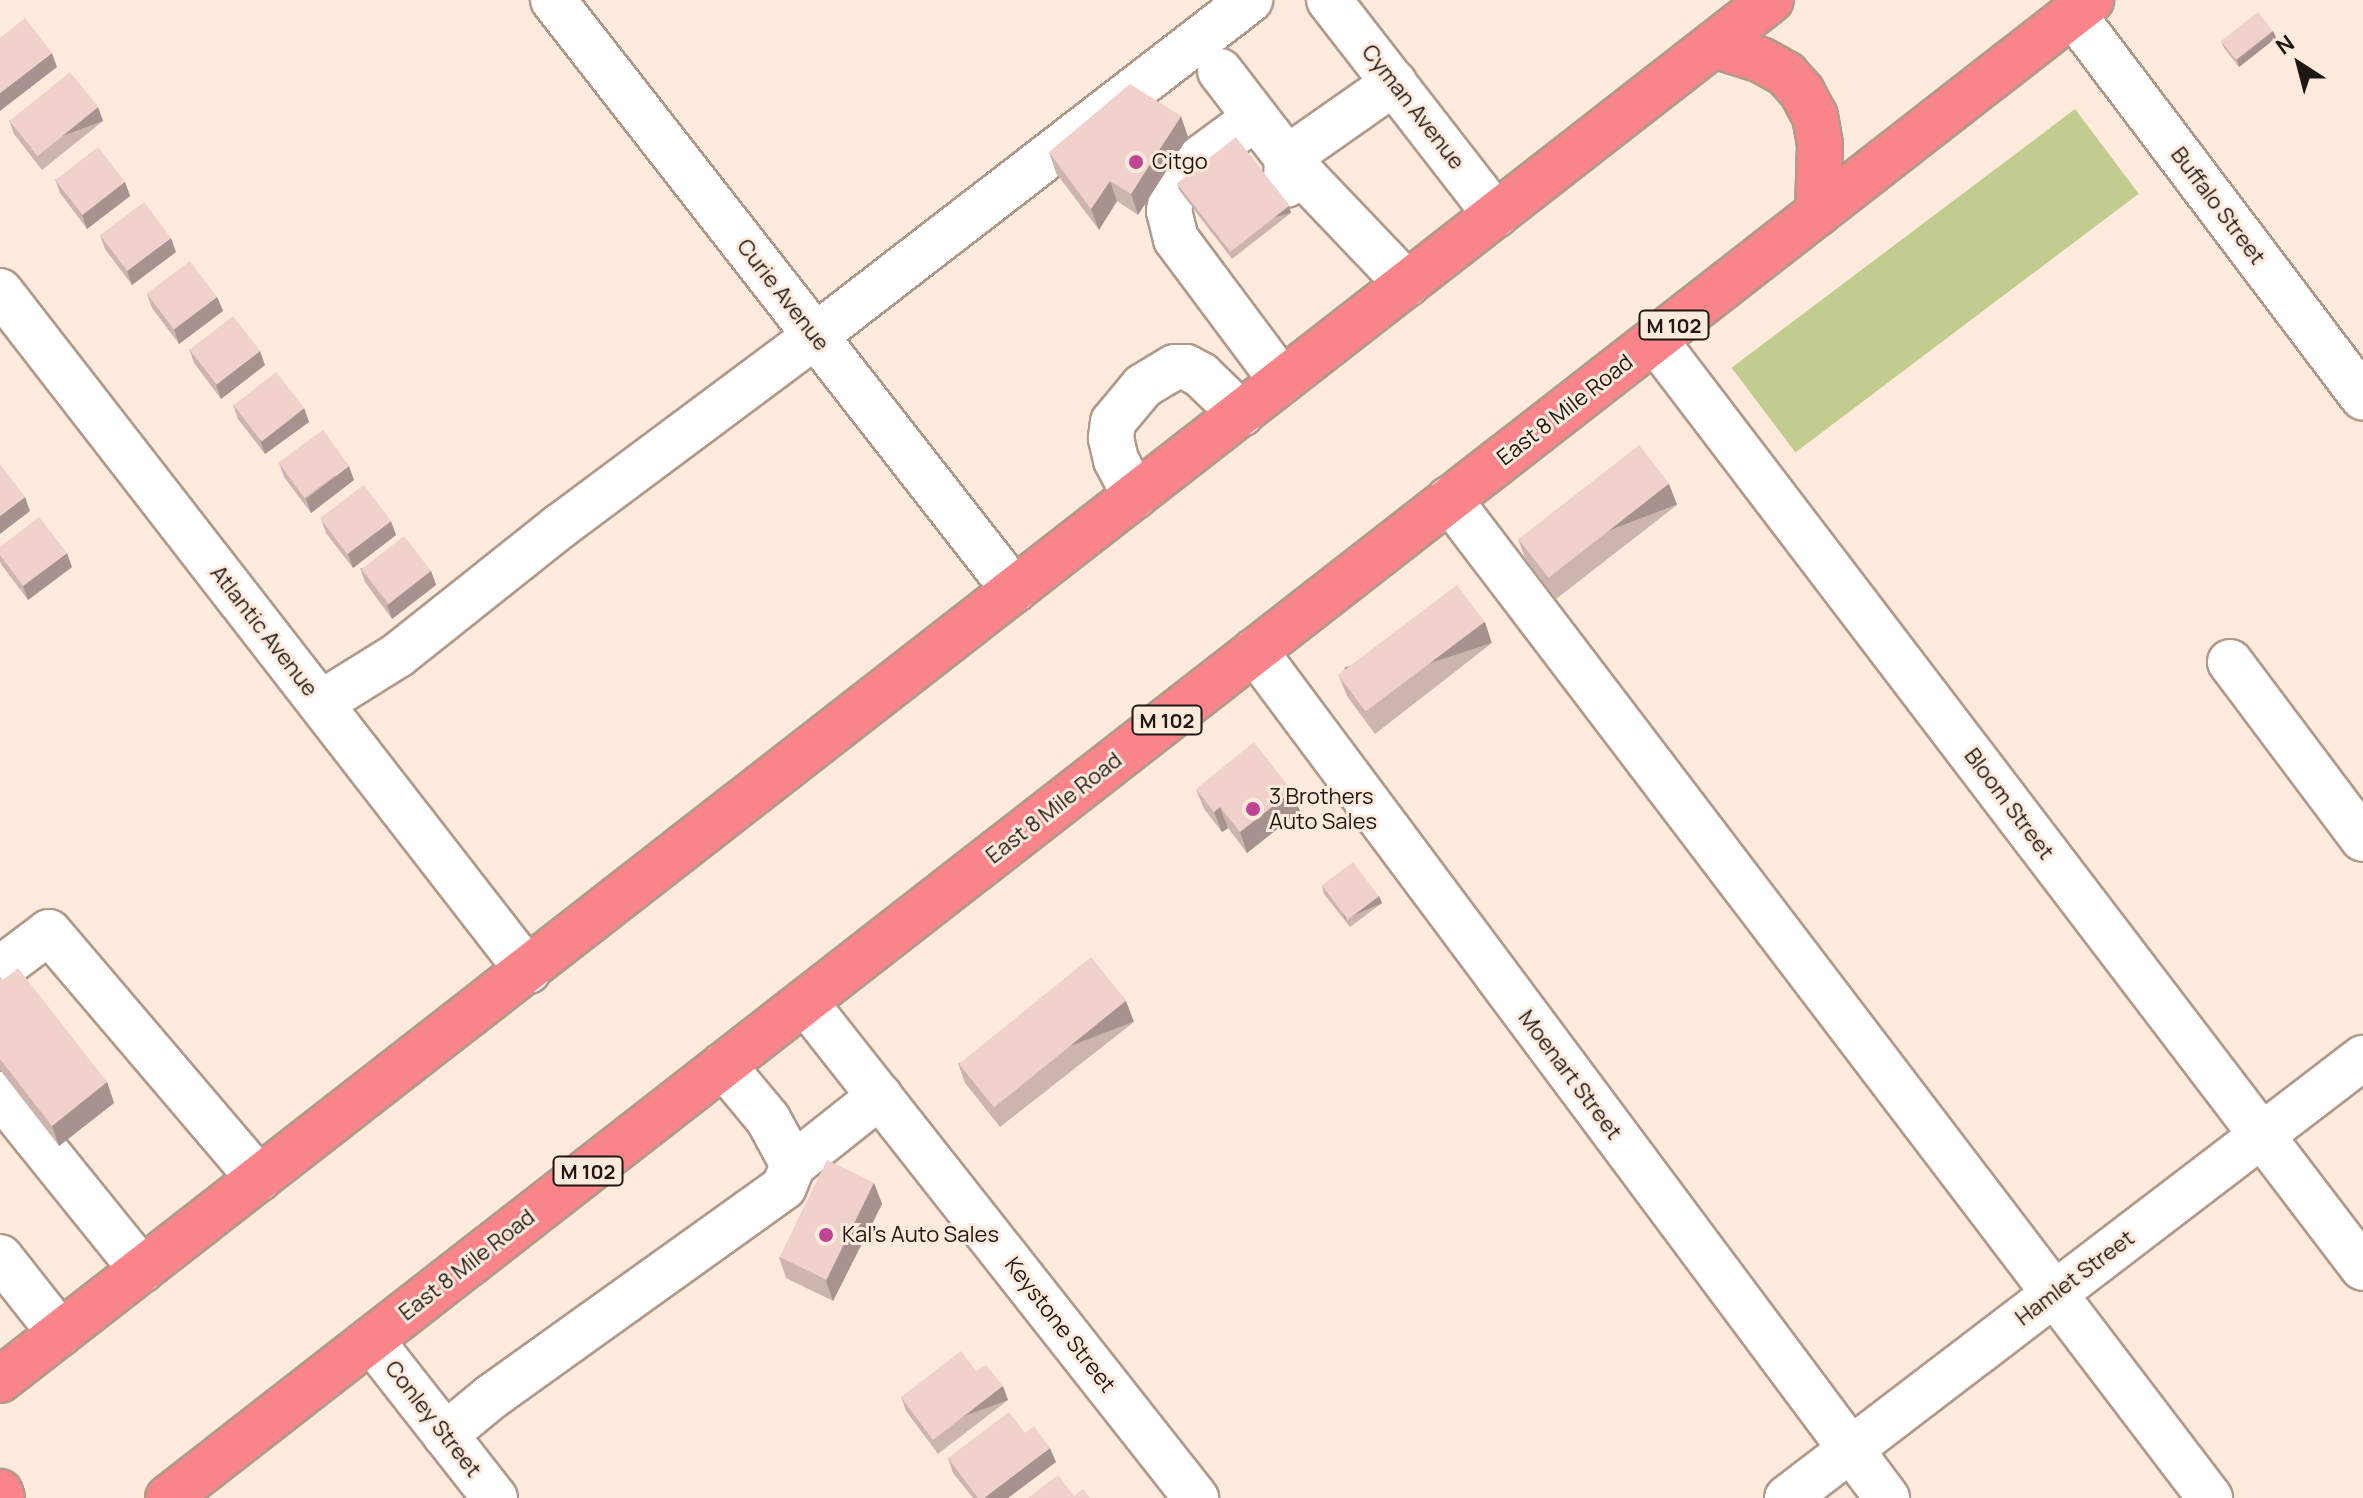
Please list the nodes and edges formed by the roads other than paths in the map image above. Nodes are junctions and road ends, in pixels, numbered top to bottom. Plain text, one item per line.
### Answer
1 (553, 0) edge
2 (1250, 0) edge
3 (1329, 0) edge
4 (1771, 0) edge
5 (2072, 5) edge
6 (1714, 45) junction
7 (1220, 71) dead end
8 (1394, 83) junction
9 (1255, 118) junction
10 (1278, 179) junction
11 (1818, 213) junction
12 (1496, 215) junction
13 (1407, 284) junction
14 (0, 291) edge
15 (815, 336) junction
16 (1655, 340) junction
17 (1282, 381) junction
18 (2363, 398) edge
19 (1241, 414) junction
20 (1135, 496) junction
21 (1449, 499) junction
22 (1014, 590) junction
23 (1255, 651) junction
24 (2230, 662) dead end
25 (321, 703) junction
26 (2363, 839) edge
27 (0, 969) edge
28 (528, 971) junction
29 (805, 1002) junction
30 (2363, 1058) edge
31 (723, 1065) junction
32 (0, 1094) edge
33 (880, 1096) junction
34 (2261, 1136) junction
35 (793, 1165) junction
36 (259, 1179) junction
37 (0, 1257) edge
38 (2363, 1268) edge
39 (142, 1270) junction
40 (2053, 1295) junction
41 (60, 1333) junction
42 (371, 1340) junction
43 (0, 1380) edge
44 (445, 1435) junction
45 (1850, 1450) junction
46 (0, 1492) edge
47 (2, 1498) edge
48 (168, 1498) edge
49 (495, 1498) edge
50 (1196, 1498) edge
51 (1787, 1498) edge
52 (1887, 1498) edge
53 (2210, 1498) edge

1 - 15 street, Curie Avenue
2 - 15 street
3 - 8 street, Cyman Avenue
4 - 6 highway
5 - 11 highway, East 8 Mile Road / M 102
5 - 18 street, Buffalo Street
6 - 11 highway
6 - 12 highway
7 - 9 street
8 - 10 street
8 - 12 street, Cyman Avenue
9 - 10 street
9 - 17 street
10 - 13 street
11 - 16 highway, East 8 Mile Road / M 102
12 - 13 highway
13 - 17 highway
14 - 25 street, Atlantic Avenue
15 - 22 street, Curie Avenue
15 - 25 street
16 - 21 highway, East 8 Mile Road / M 102
16 - 34 street, Bloom Street
17 - 19 highway
19 - 20 highway
19 - 20 street
20 - 22 highway
21 - 23 highway, East 8 Mile Road / M 102
21 - 40 street
22 - 28 highway
23 - 29 highway, East 8 Mile Road / M 102
23 - 45 street, Moenart Street
24 - 26 street
25 - 28 street, Atlantic Avenue
27 - 36 street
28 - 36 highway
29 - 31 highway, East 8 Mile Road / M 102
29 - 33 street, Keystone Street
30 - 34 street, Hamlet Street
31 - 35 street
31 - 42 highway, East 8 Mile Road / M 102
32 - 39 street
33 - 35 street
33 - 50 street, Keystone Street
34 - 38 street, Bloom Street
34 - 40 street, Hamlet Street
35 - 44 street
36 - 39 highway
37 - 41 street
39 - 41 highway
40 - 45 street, Hamlet Street
40 - 53 street
41 - 43 highway
42 - 44 street, Conley Street
42 - 48 highway, East 8 Mile Road / M 102
44 - 49 street, Conley Street
45 - 51 street, Hamlet Street
45 - 52 street, Moenart Street
46 - 47 highway

